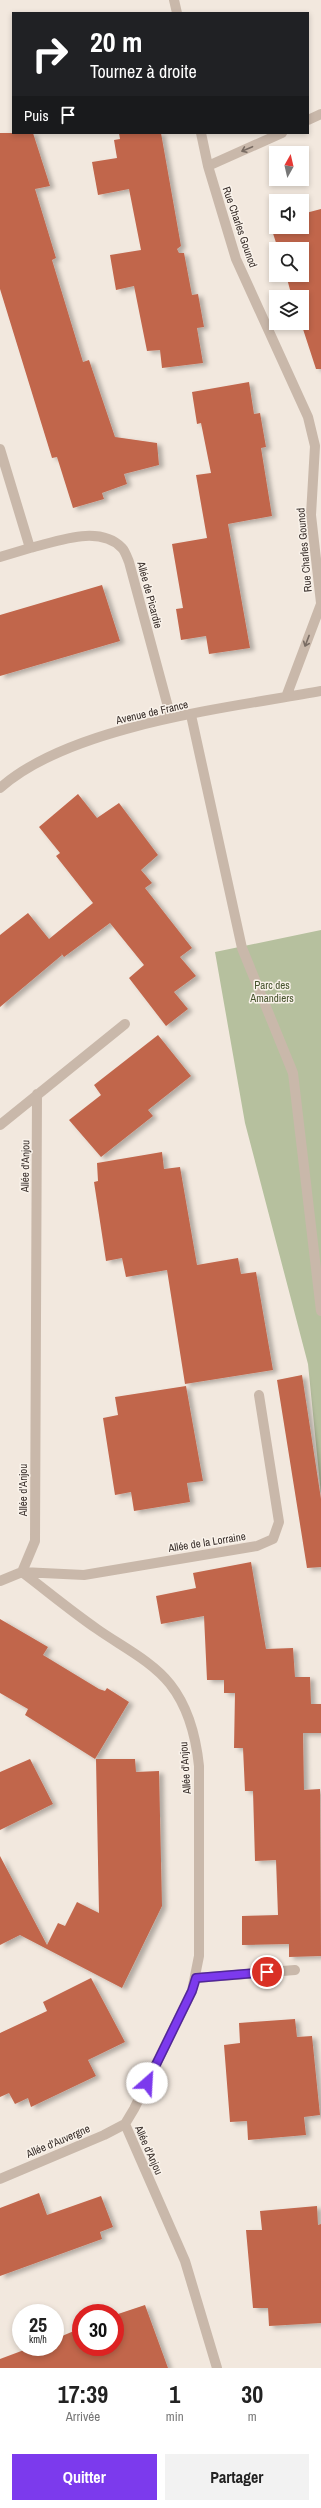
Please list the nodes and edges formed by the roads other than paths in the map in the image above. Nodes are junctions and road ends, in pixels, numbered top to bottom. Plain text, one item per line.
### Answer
1 (174, 0) edge
2 (177, 12) edge
3 (321, 114) edge
4 (309, 120) edge
5 (201, 134) edge
6 (280, 134) edge
7 (208, 166) junction
8 (318, 446) edge
9 (0, 449) edge
10 (30, 548) junction
11 (0, 557) edge
12 (321, 603) edge
13 (321, 691) edge
14 (286, 697) junction
15 (191, 715) junction
16 (171, 718) junction
17 (0, 788) edge
18 (125, 1024) dead end
19 (37, 1094) junction
20 (0, 1125) edge
21 (321, 1311) edge
22 (259, 1395) dead end
23 (22, 1572) junction
24 (0, 1581) edge
25 (295, 1970) dead end
26 (196, 1978) junction
27 (124, 2124) junction
28 (0, 2179) edge
29 (217, 2368) edge

1 - 2 street
3 - 4 street
5 - 7 street, Rue Charles Gounod
6 -> 7 street
7 - 8 street, Rue Charles Gounod
8 - 12 street, Rue Charles Gounod
9 - 10 street
10 - 11 street, Allée de Picardie
10 - 16 street, Allée de Picardie
12 -> 14 street, Rue Charles Gounod
13 - 14 street, Avenue de France
14 - 15 street, Avenue de France
15 - 16 street, Avenue de France
15 - 21 street
16 - 17 street, Avenue de France
18 - 19 street
19 - 20 street
19 - 23 street, Allée d'Anjou
22 - 23 street, Allée de la Lorraine
23 - 24 street, Allée de la Lorraine
23 - 26 street, Allée d'Anjou
25 - 26 street
26 - 27 street, Allée d'Anjou
27 - 28 street, Allée d'Auvergne
27 - 29 street, Allée d'Anjou

